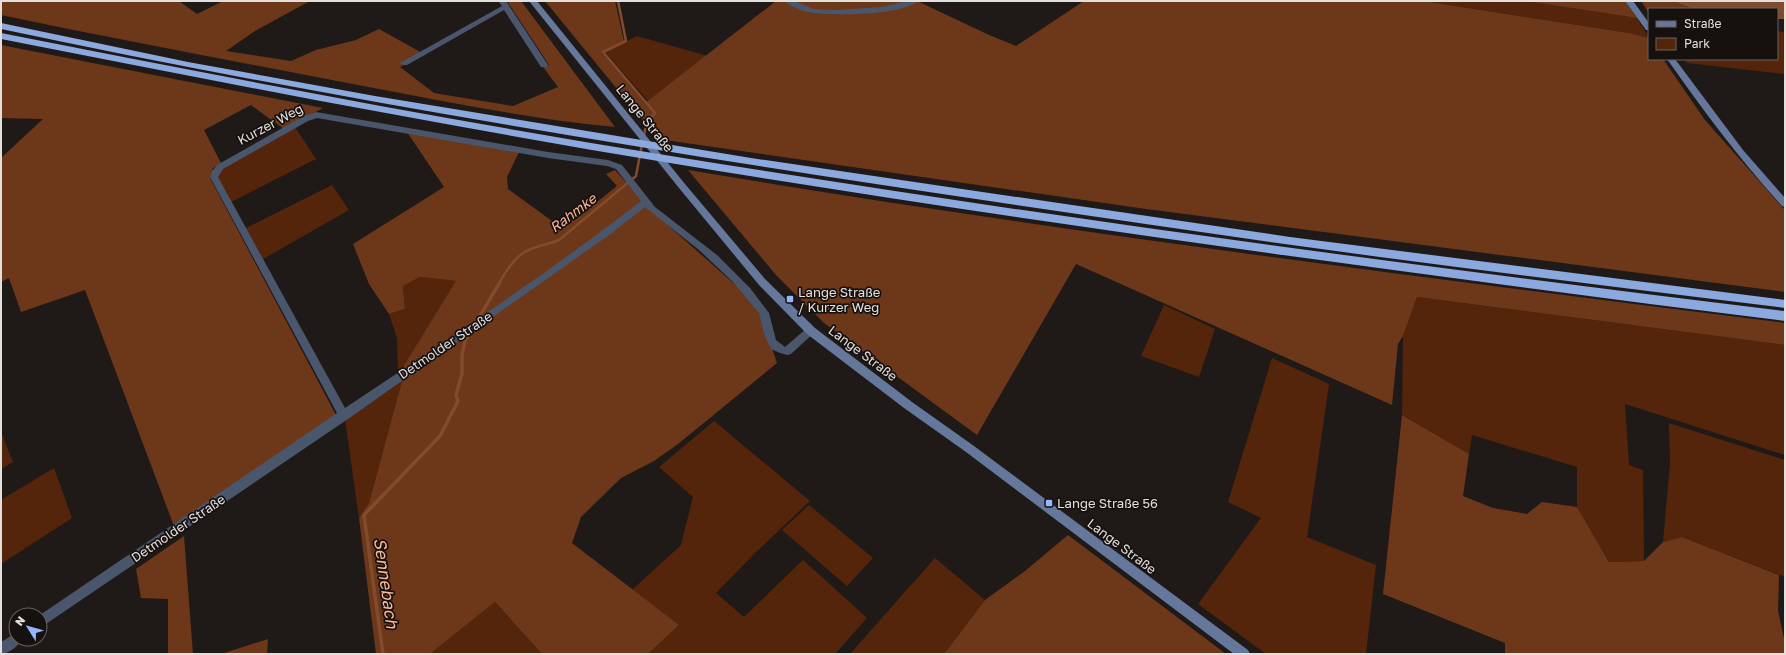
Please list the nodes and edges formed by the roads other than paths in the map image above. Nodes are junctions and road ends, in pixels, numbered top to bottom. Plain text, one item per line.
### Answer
1 (533, 1) edge
2 (789, 1) edge
3 (914, 1) edge
4 (1629, 1) edge
5 (503, 4) edge
6 (1, 26) edge
7 (1648, 27) edge
8 (1, 36) edge
9 (1673, 60) edge
10 (404, 63) dead end
11 (544, 65) dead end
12 (637, 148) junction
13 (652, 150) junction
14 (646, 202) junction
15 (1785, 204) edge
16 (1785, 304) edge
17 (1785, 316) edge
18 (811, 331) junction
19 (344, 416) junction
20 (48, 617) edge
21 (1244, 654) edge

1 - 18 street, Lange Straße
2 - 3 street
4 - 7 street
5 - 10 street
5 - 11 street
6 - 12 highway
8 - 12 highway
9 - 15 street
12 - 13 highway
13 - 16 highway
13 - 17 highway
14 - 18 street
14 - 19 street, Detmolder Straße
14 - 19 street, Kurzer Weg
18 - 21 street, Lange Straße
19 - 20 street, Detmolder Straße

